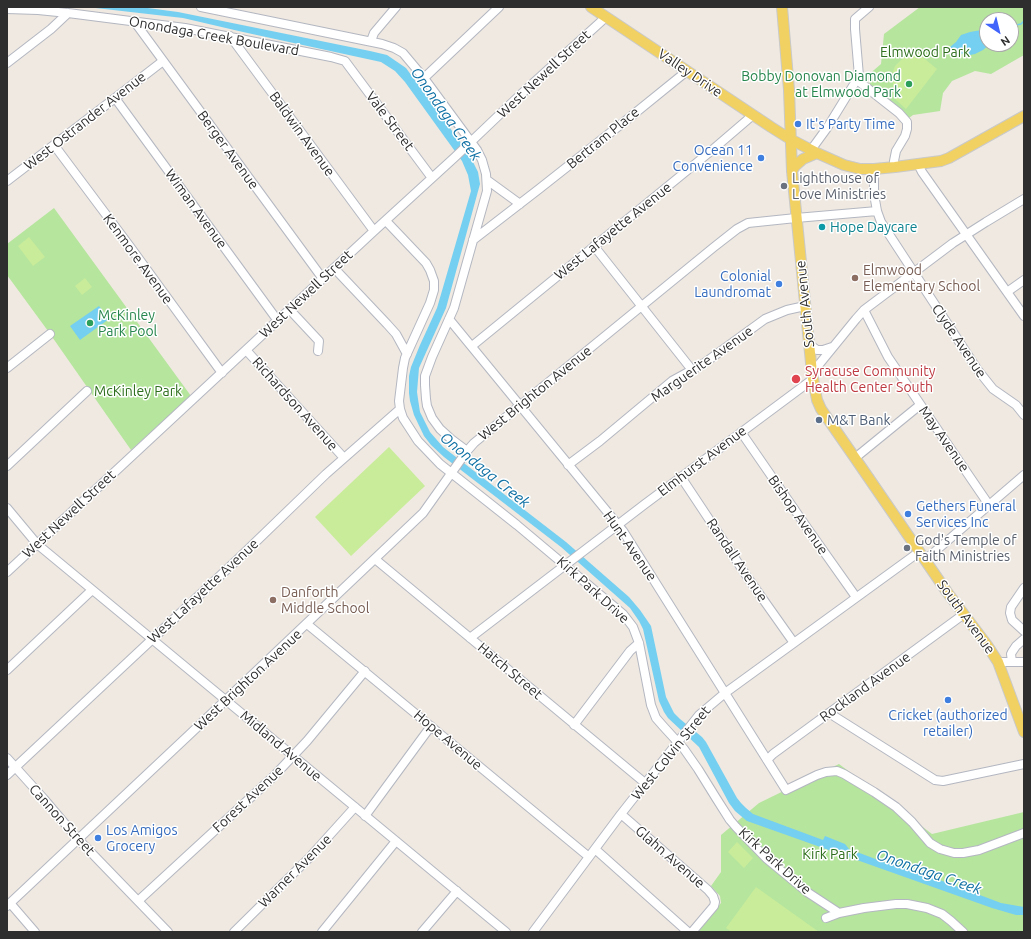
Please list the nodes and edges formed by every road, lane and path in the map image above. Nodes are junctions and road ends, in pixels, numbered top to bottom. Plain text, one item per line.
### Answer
1 (201, 7) edge
2 (396, 7) edge
3 (499, 7) edge
4 (591, 7) edge
5 (782, 7) edge
6 (869, 7) edge
7 (7, 9) edge
8 (68, 13) junction
9 (606, 17) junction
10 (134, 21) junction
11 (230, 36) junction
12 (370, 41) junction
13 (163, 61) junction
14 (7, 63) edge
15 (348, 64) joint
16 (687, 71) junction
17 (424, 78) junction
18 (857, 80) junction
19 (115, 98) junction
20 (753, 115) junction
21 (1024, 116) edge
22 (790, 138) junction
23 (469, 144) junction
24 (54, 145) junction
25 (814, 151) junction
26 (918, 164) junction
27 (895, 167) junction
28 (874, 170) junction
29 (792, 171) junction
30 (432, 178) junction
31 (487, 180) junction
32 (7, 181) edge
33 (1024, 199) edge
34 (520, 204) junction
35 (877, 211) junction
36 (796, 218) junction
37 (386, 221) junction
38 (374, 231) junction
39 (966, 234) junction
40 (473, 240) junction
41 (594, 246) junction
42 (334, 268) junction
43 (914, 273) junction
44 (323, 279) junction
45 (1024, 280) edge
46 (1007, 292) junction
47 (642, 306) junction
48 (805, 306) junction
49 (290, 310) junction
50 (864, 310) junction
51 (1024, 316) edge
52 (449, 319) junction
53 (278, 321) junction
54 (50, 334) dead end
55 (809, 344) junction
56 (472, 346) junction
57 (833, 346) junction
58 (246, 350) junction
59 (318, 351) dead end
60 (407, 354) junction
61 (7, 368) edge
62 (692, 370) junction
63 (222, 373) junction
64 (813, 376) junction
65 (87, 391) dead end
66 (520, 405) junction
67 (920, 405) junction
68 (400, 409) junction
69 (1024, 415) edge
70 (741, 432) junction
71 (465, 454) junction
72 (344, 458) junction
73 (855, 458) junction
74 (568, 465) junction
75 (7, 466) edge
76 (453, 471) junction
77 (1024, 475) edge
78 (681, 478) junction
79 (989, 505) junction
80 (7, 508) edge
81 (618, 525) junction
82 (37, 544) junction
83 (922, 556) junction
84 (375, 559) junction
85 (568, 563) junction
86 (7, 572) edge
87 (1024, 588) edge
88 (92, 590) junction
89 (856, 597) junction
90 (964, 614) junction
91 (307, 624) junction
92 (1024, 631) edge
93 (470, 638) junction
94 (1024, 639) edge
95 (152, 640) junction
96 (639, 643) junction
97 (794, 643) junction
98 (998, 662) junction
99 (1012, 662) junction
100 (1024, 662) edge
101 (7, 670) edge
102 (365, 671) junction
103 (725, 693) junction
104 (225, 700) junction
105 (829, 713) junction
106 (574, 725) junction
107 (431, 726) junction
108 (1024, 732) edge
109 (678, 742) junction
110 (293, 756) junction
111 (7, 758) edge
112 (767, 760) junction
113 (1024, 764) edge
114 (15, 768) junction
115 (7, 776) edge
116 (645, 783) junction
117 (355, 807) junction
118 (621, 814) junction
119 (366, 816) junction
120 (1024, 832) edge
121 (78, 839) junction
122 (396, 841) junction
123 (595, 849) junction
124 (589, 857) junction
125 (457, 891) junction
126 (138, 901) junction
127 (8, 904) edge
128 (839, 913) junction
129 (826, 918) dead end
130 (35, 932) edge
131 (168, 932) edge
132 (234, 932) edge
133 (322, 932) edge
134 (422, 932) edge
135 (506, 932) edge
136 (533, 932) edge
137 (688, 932) edge
138 (692, 932) edge
139 (963, 932) edge

1 - 12 street, Onondaga Creek Boulevard
2 - 12 street
3 - 17 street
4 - 9 main road, Valley Drive
5 - 22 main road, South Avenue
6 - 18 street
7 - 8 street, Onondaga Creek Boulevard
8 - 10 street, Onondaga Creek Boulevard
8 - 14 street
9 - 16 main road, Valley Drive
9 - 23 street, West Newell Street
10 - 11 street, Onondaga Creek Boulevard
10 - 13 street, Berger Avenue
11 - 15 street, Onondaga Creek Boulevard
11 - 38 street, Baldwin Avenue
12 - 17 street, Onondaga Creek Boulevard
13 - 19 street, West Ostrander Avenue
13 - 44 street, Berger Avenue
15 - 30 street, Vale Street
16 - 20 main road, Valley Drive
16 - 34 street, Bertram Place
17 - 23 street, Onondaga Creek Boulevard
18 - 25 street
18 - 27 street
19 - 24 street, West Ostrander Avenue
19 - 53 street, Wiman Avenue
20 - 22 main road, Valley Drive
20 - 41 street, West Lafayette Avenue
21 - 26 main road, Valley Drive
22 - 25 main road, Valley Drive
22 - 29 main road, South Avenue
23 - 30 street, West Newell Street
23 - 31 street, Onondaga Creek Boulevard
24 - 32 street, West Ostrander Avenue
24 - 63 street, Kenmore Avenue
25 - 28 main road, Valley Drive
25 - 29 main road
26 - 27 main road, Valley Drive
26 - 39 street
27 - 28 main road, Valley Drive
28 - 35 street, Clyde Avenue
29 - 36 main road, South Avenue
30 - 37 street, West Newell Street
31 - 34 street
31 - 40 street, Onondaga Creek Boulevard
33 - 39 street, Elmhurst Avenue
34 - 40 street, Bertram Place
35 - 36 street, West Brighton Avenue
35 - 43 street, Clyde Avenue
36 - 47 street, West Brighton Avenue
36 - 48 main road, South Avenue
37 - 38 street, West Newell Street
37 - 60 street, Kirk Park Drive
38 - 42 street, West Newell Street
39 - 43 street, Elmhurst Avenue
39 - 46 street
40 - 52 street, Onondaga Creek Boulevard
41 - 47 street
41 - 56 street, West Lafayette Avenue
42 - 44 street, West Newell Street
42 - 60 street
43 - 50 street, Elmhurst Avenue
43 - 69 street, Clyde Avenue
44 - 49 street, West Newell Street
45 - 46 street
46 - 51 street
47 - 62 street
47 - 66 street, West Brighton Avenue
48 - 55 main road, South Avenue
48 - 62 street, Marguerite Avenue
49 - 53 street, West Newell Street
49 - 59 street
50 - 57 street, Elmhurst Avenue
50 - 67 street, May Avenue
52 - 56 street, Hunt Avenue
52 - 71 street, Onondaga Creek Boulevard
53 - 58 street, West Newell Street
54 - 61 street
55 - 57 street
55 - 64 main road, South Avenue
56 - 66 street, Hunt Avenue
57 - 64 street, Elmhurst Avenue
58 - 63 street, West Newell Street
58 - 72 street, Richardson Avenue
60 - 68 street, Kirk Park Drive
62 - 74 street, Marguerite Avenue
63 - 82 street, West Newell Street
64 - 70 street, Elmhurst Avenue
64 - 73 main road, South Avenue
65 - 75 street
66 - 71 street, West Brighton Avenue
66 - 74 street, Hunt Avenue
67 - 73 street
67 - 79 street, May Avenue
68 - 72 street, West Lafayette Avenue
68 - 76 street, Kirk Park Drive
70 - 78 street, Elmhurst Avenue
70 - 89 street, Bishop Avenue
71 - 76 street, West Brighton Avenue
72 - 95 street, West Lafayette Avenue
73 - 83 main road, South Avenue
74 - 81 street, Hunt Avenue
76 - 84 street, West Brighton Avenue
76 - 85 street, Kirk Park Drive
77 - 79 street, West Colvin Street
78 - 81 street, Elmhurst Avenue
78 - 97 street, Randall Avenue
79 - 83 street, West Colvin Street
80 - 82 street, Midland Avenue
81 - 85 street, Elmhurst Avenue
81 - 103 street, Hunt Avenue
82 - 86 street, West Newell Street
82 - 88 street, Midland Avenue
83 - 89 street, West Colvin Street
83 - 90 main road, South Avenue
84 - 91 street, West Brighton Avenue
84 - 93 street, Hatch Street
85 - 93 street
85 - 96 street, Kirk Park Drive
87 - 92 street
88 - 95 street, Midland Avenue
88 - 101 street
89 - 97 street, West Colvin Street
90 - 98 main road, South Avenue
90 - 105 street, Rockland Avenue
91 - 102 street, Hope Avenue
91 - 104 street, West Brighton Avenue
93 - 106 street, Hatch Street
94 - 99 street
95 - 104 street, Midland Avenue
95 - 114 street, West Lafayette Avenue
96 - 106 street
96 - 109 street, Kirk Park Drive
97 - 103 street, West Colvin Street
98 - 99 street
98 - 108 main road, South Avenue
99 - 100 street
102 - 107 street, Hope Avenue
102 - 110 street, Forest Avenue
103 - 109 street, West Colvin Street
103 - 112 street, Hunt Avenue
104 - 110 street, Midland Avenue
104 - 121 street, West Brighton Avenue
105 - 112 street, Rockland Avenue
105 - 113 street
106 - 116 street, Hatch Street
107 - 119 street
107 - 124 street, Hope Avenue
109 - 116 street, West Colvin Street
109 - 128 street, Kirk Park Drive
110 - 117 street, Midland Avenue
110 - 126 street, Forest Avenue
111 - 114 street, Cannon Street
112 - 120 street, Hunt Avenue
114 - 115 street, West Lafayette Avenue
114 - 121 street, Cannon Street
116 - 118 street, West Colvin Street
117 - 119 street, Midland Avenue
117 - 132 street, Warner Avenue
118 - 123 street, West Colvin Street
118 - 138 street, Glahn Avenue
119 - 122 street, Midland Avenue
121 - 126 street, Cannon Street
121 - 127 street, West Brighton Avenue
122 - 125 street, Midland Avenue
122 - 133 street
123 - 124 street, West Colvin Street
123 - 137 street
124 - 136 street, West Colvin Street
125 - 134 street
125 - 135 street, Midland Avenue
126 - 131 street, Cannon Street
127 - 130 street
128 - 129 street
128 - 139 street

